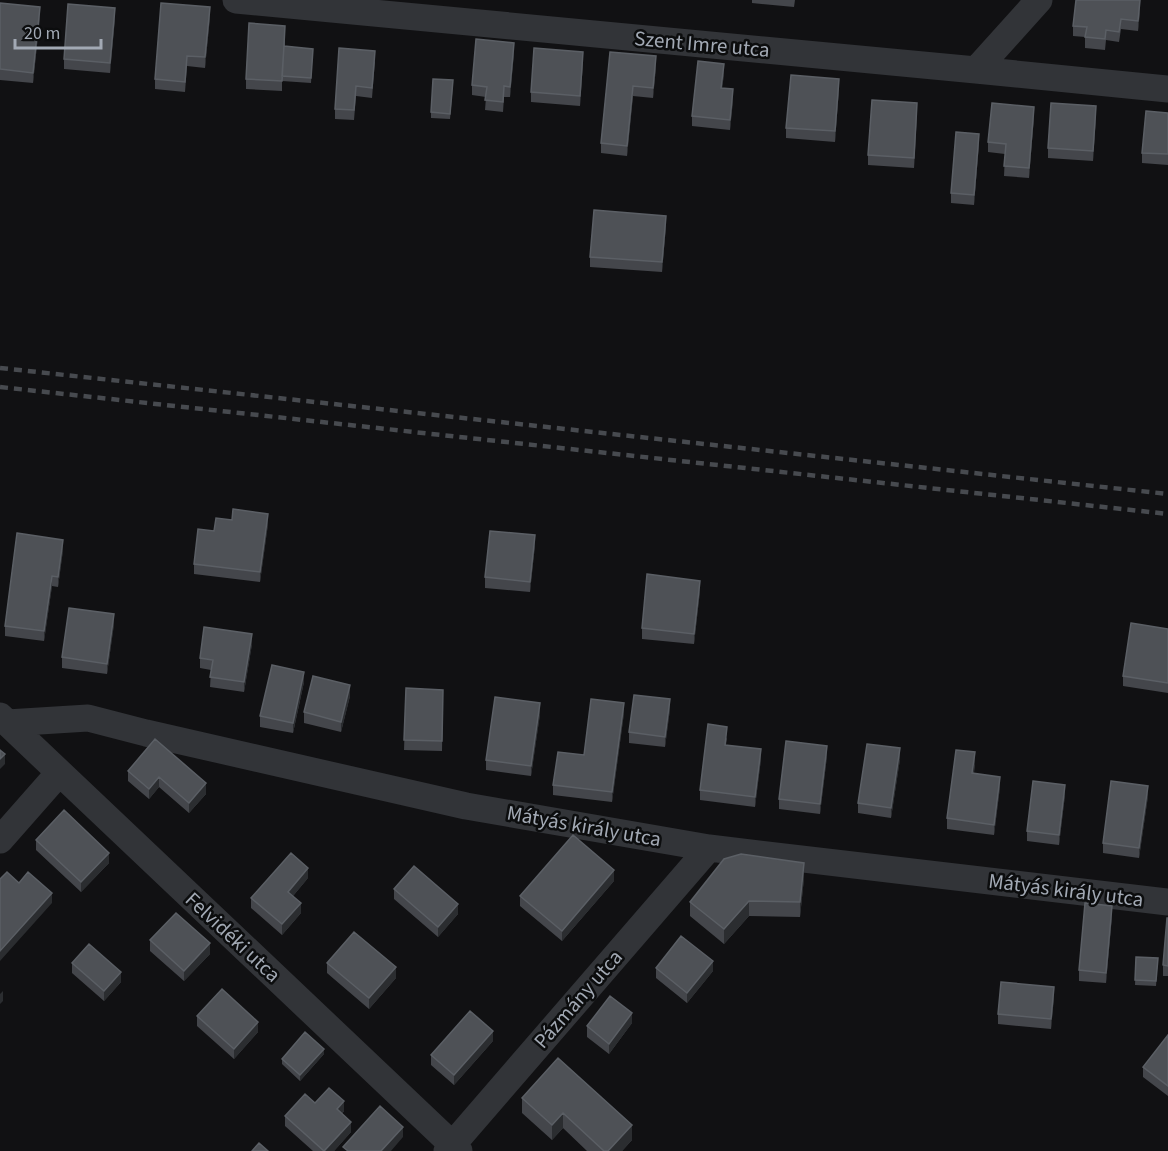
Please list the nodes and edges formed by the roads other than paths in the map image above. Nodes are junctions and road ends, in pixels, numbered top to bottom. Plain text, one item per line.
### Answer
1 (244, 0) edge
2 (1039, 0) edge
3 (976, 69) junction
4 (1168, 89) edge
5 (4, 720) edge
6 (59, 773) junction
7 (0, 840) edge
8 (710, 848) junction
9 (1168, 902) edge
10 (453, 1149) edge

1 - 3 street, Szent Imre utca
2 - 3 street
3 - 4 street, Szent Imre utca
5 - 6 street, Felvidéki utca
5 - 8 street, Mátyás király utca
6 - 7 street
6 - 10 street, Felvidéki utca
8 - 9 street, Mátyás király utca
8 - 10 street, Pázmány utca

